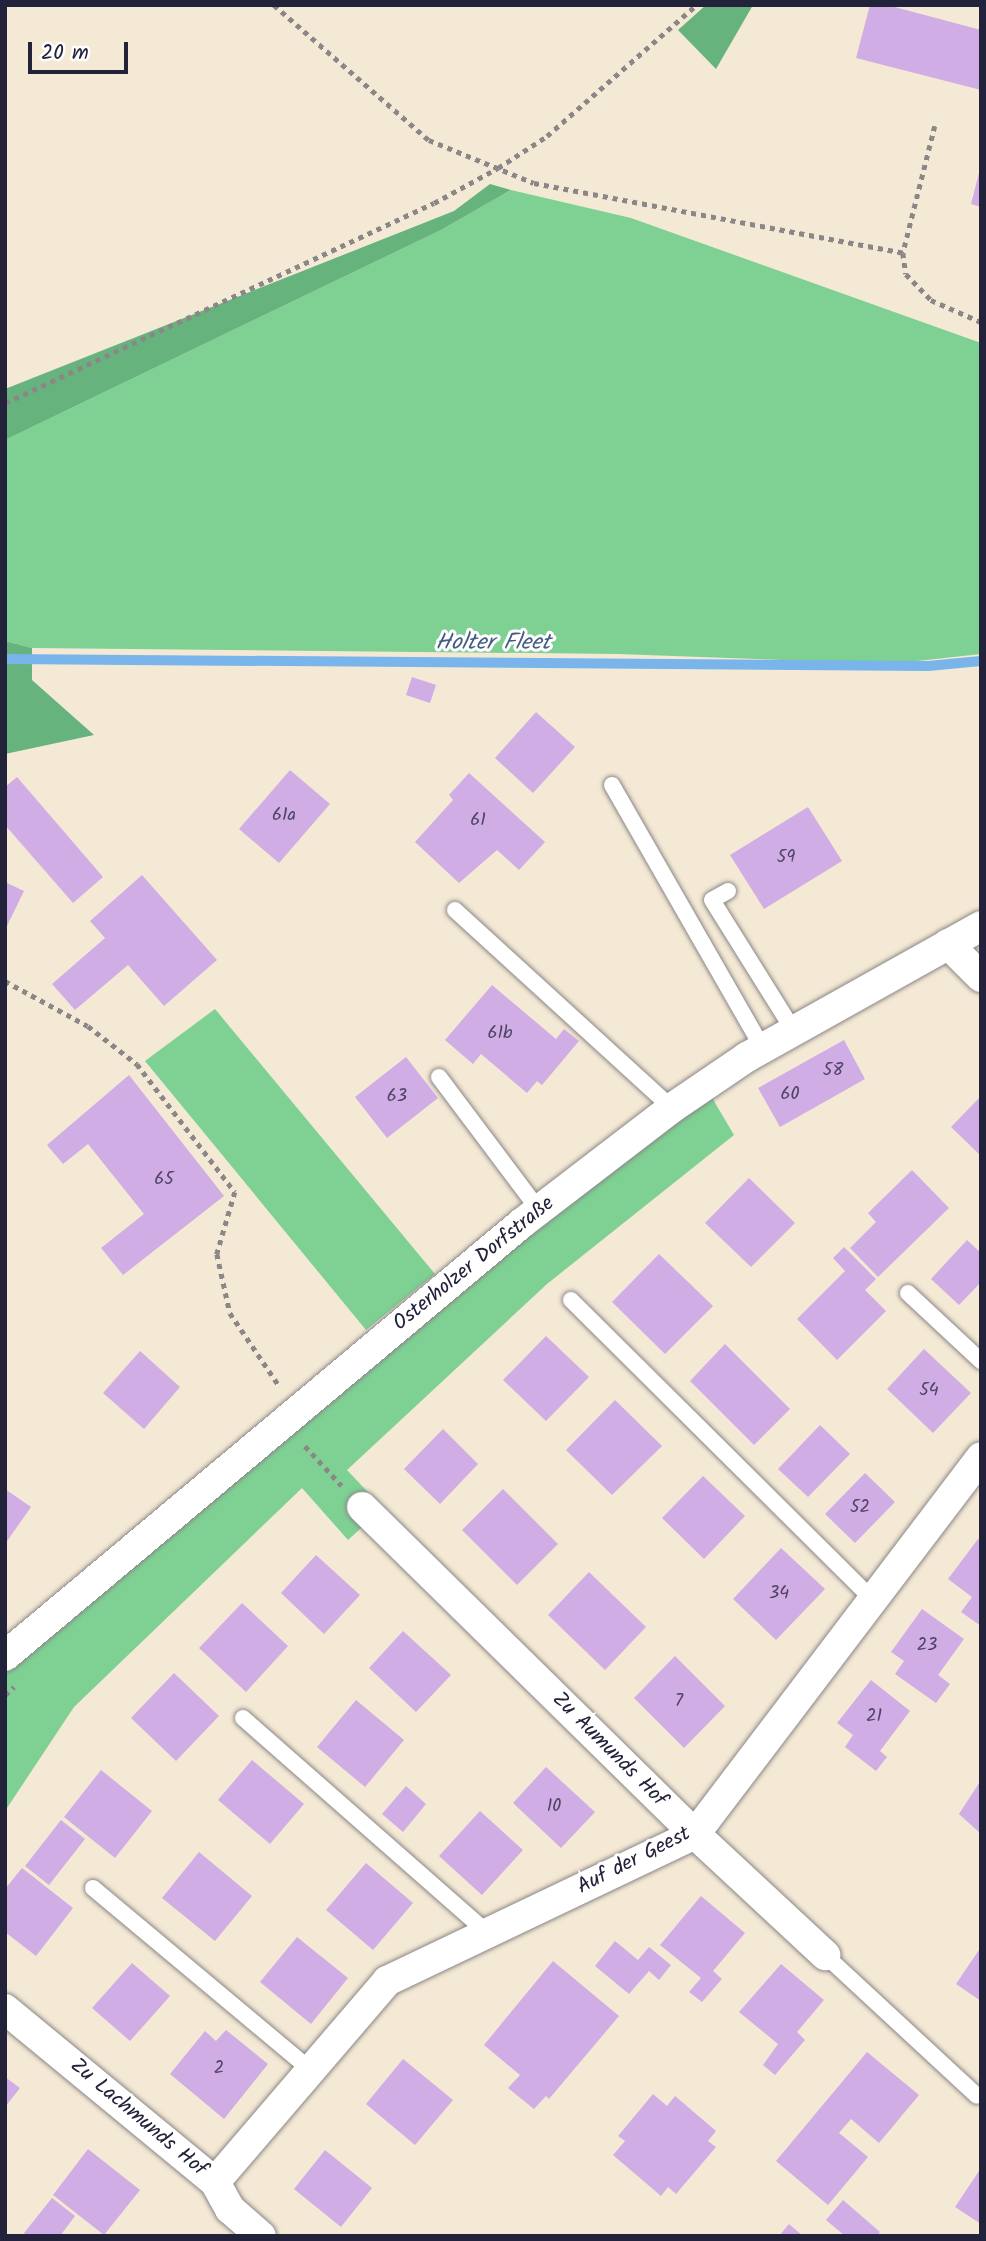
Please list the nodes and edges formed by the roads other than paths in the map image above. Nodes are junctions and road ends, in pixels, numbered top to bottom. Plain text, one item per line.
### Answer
1 (612, 785) dead end
2 (728, 891) dead end
3 (455, 910) dead end
4 (981, 926) edge
5 (947, 944) junction
6 (981, 977) edge
7 (794, 1031) junction
8 (763, 1049) junction
9 (439, 1077) dead end
10 (671, 1108) junction
11 (539, 1210) junction
12 (908, 1293) dead end
13 (571, 1300) dead end
14 (981, 1361) edge
15 (981, 1457) edge
16 (362, 1507) road end
17 (871, 1598) junction
18 (5, 1656) edge
19 (243, 1718) dead end
20 (695, 1834) junction
21 (93, 1888) dead end
22 (488, 1933) junction
23 (825, 1955) joint
24 (5, 2008) edge
25 (311, 2070) junction
26 (977, 2096) dead end
27 (215, 2182) junction
28 (261, 2236) edge

1 - 8 lane
2 - 7 lane
3 - 10 lane
4 - 5 street, Osterholzer Dorfstraße
5 - 6 street
5 - 7 street, Osterholzer Dorfstraße
7 - 8 street, Osterholzer Dorfstraße
8 - 10 street, Osterholzer Dorfstraße
9 - 11 lane
10 - 11 street, Osterholzer Dorfstraße
11 - 18 street, Osterholzer Dorfstraße
12 - 14 lane
13 - 17 lane
15 - 17 street, Auf der Geest
16 - 20 street, Zu Aumunds Hof
17 - 20 street, Auf der Geest
19 - 22 lane
20 - 22 street, Auf der Geest
20 - 23 street, Zu Aumunds Hof
21 - 25 lane
22 - 25 street, Auf der Geest
23 - 26 lane, Zu Aumunds Hof
24 - 27 street, Zu Lachmunds Hof
25 - 27 street, Auf der Geest
27 - 28 street, Zu Lachmunds Hof

